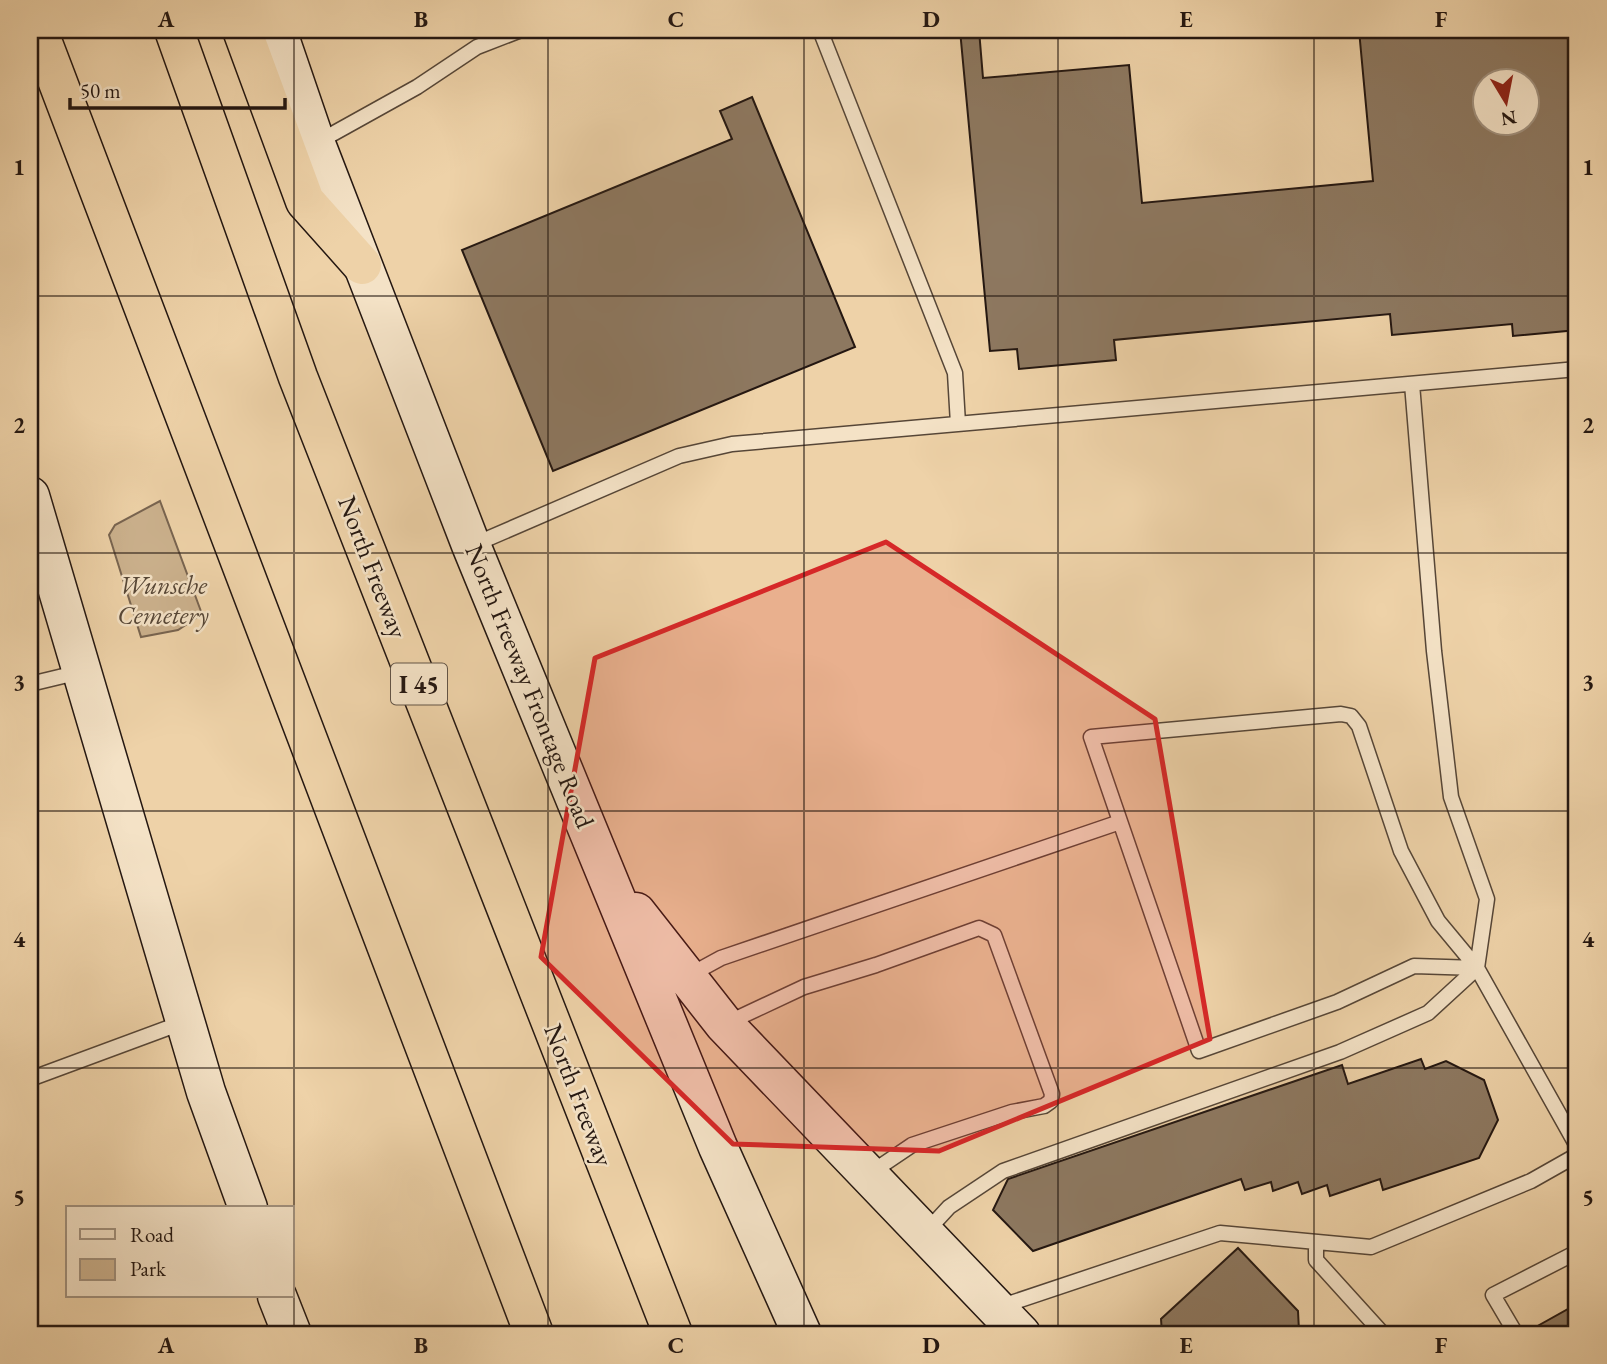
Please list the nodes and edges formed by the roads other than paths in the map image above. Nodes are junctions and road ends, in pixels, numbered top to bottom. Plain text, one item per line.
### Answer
1 (37, 30) edge
2 (174, 30) edge
3 (242, 30) edge
4 (277, 30) edge
5 (521, 30) edge
6 (820, 30) edge
7 (316, 144) junction
8 (362, 265) junction
9 (1577, 369) edge
10 (1412, 384) junction
11 (958, 424) junction
12 (30, 496) edge
13 (471, 545) junction
14 (82, 672) junction
15 (30, 684) edge
16 (1120, 822) junction
17 (609, 879) junction
18 (1477, 968) junction
19 (687, 977) junction
20 (185, 1021) junction
21 (724, 1024) junction
22 (30, 1079) edge
23 (1577, 1146) edge
24 (1577, 1155) edge
25 (868, 1174) junction
26 (247, 1206) edge
27 (925, 1233) junction
28 (1316, 1242) junction
29 (1577, 1252) edge
30 (277, 1298) edge
31 (278, 1298) edge
32 (1009, 1321) edge
33 (271, 1334) edge
34 (292, 1334) edge
35 (534, 1334) edge
36 (673, 1334) edge
37 (802, 1334) edge
38 (1383, 1334) edge
39 (1516, 1334) edge

1 - 35 highway
2 - 36 highway, North Freeway / I 45
3 - 8 highway
4 - 7 main road, North Freeway Frontage Road
5 - 7 lane
6 - 11 lane
7 - 8 main road, North Freeway Frontage Road
8 - 13 main road, North Freeway Frontage Road
9 - 10 lane
10 - 11 lane
10 - 18 lane
11 - 13 lane
12 - 14 main road
13 - 17 main road, North Freeway Frontage Road
14 - 15 lane
14 - 20 main road
16 - 18 lane
16 - 18 lane
16 - 19 lane
17 - 19 main road
17 - 37 main road, North Freeway Frontage Road
18 - 23 lane
18 - 27 lane
19 - 21 main road
20 - 22 lane
20 - 26 main road
21 - 25 main road
21 - 25 lane
24 - 28 lane
25 - 27 main road
27 - 32 main road
28 - 32 lane
28 - 38 lane
29 - 39 lane
30 - 33 main road
31 - 34 main road

